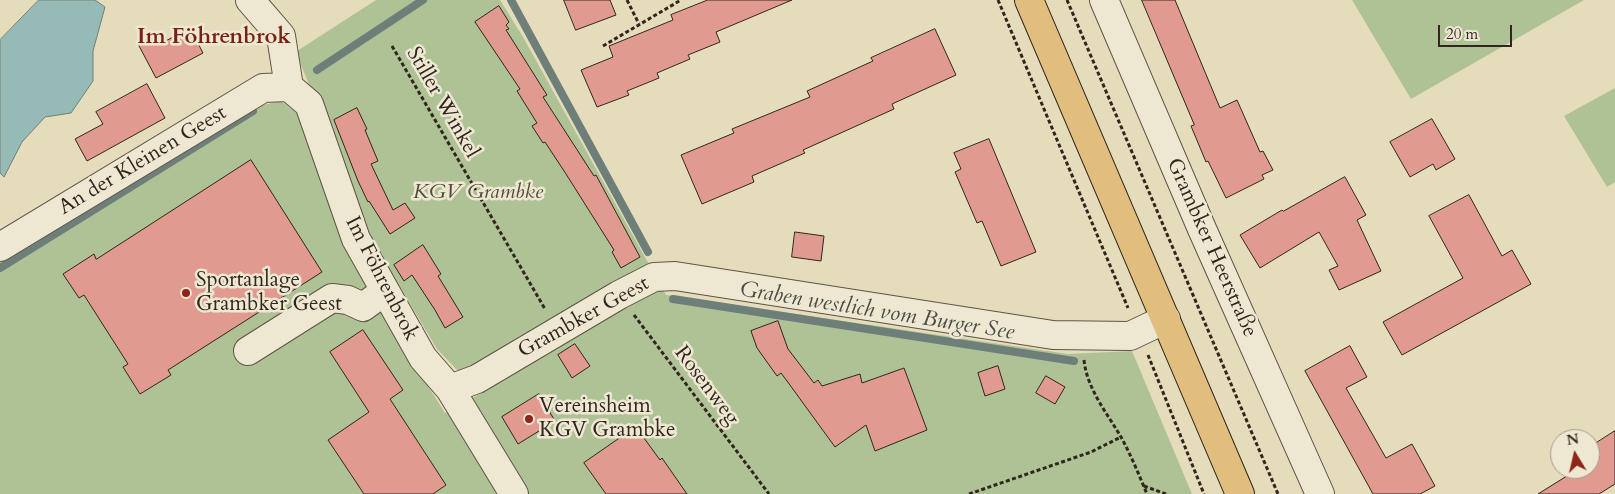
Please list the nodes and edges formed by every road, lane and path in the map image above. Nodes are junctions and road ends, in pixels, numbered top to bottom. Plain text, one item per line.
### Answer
1 (250, 0) edge
2 (626, 0) edge
3 (681, 0) edge
4 (998, 0) edge
5 (1029, 0) edge
6 (1067, 0) edge
7 (1104, 0) edge
8 (639, 24) junction
9 (392, 46) dead end
10 (604, 46) dead end
11 (289, 87) junction
12 (0, 247) edge
13 (385, 291) junction
14 (619, 295) junction
15 (1166, 319) junction
16 (557, 331) junction
17 (1138, 332) junction
18 (1082, 336) junction
19 (248, 351) dead end
20 (450, 389) junction
21 (1121, 437) junction
22 (1144, 486) junction
23 (514, 494) edge
24 (770, 494) edge
25 (969, 494) edge
26 (1147, 494) edge
27 (1166, 494) edge
28 (1204, 494) edge
29 (1240, 494) edge
30 (1278, 494) edge
31 (1320, 494) edge

1 - 11 street
2 - 8 path
3 - 8 path
4 - 17 path
5 - 15 main road
6 - 30 path
7 - 31 street, Grambker Heerstraße
8 - 10 path
9 - 16 path, Stiller Winkel
11 - 12 street, An der Kleinen Geest
11 - 13 street, Im Föhrenbrok
13 - 19 street
13 - 20 street, Im Föhrenbrok
14 - 16 street, Grambker Geest
14 - 18 street, Grambker Geest
14 - 24 path, Rosenweg
15 - 17 street, Grambker Geest
15 - 29 main road
16 - 20 street, Grambker Geest
17 - 18 street, Grambker Geest
17 - 28 path
18 - 21 path
20 - 23 street, Im Föhrenbrok
21 - 22 path
21 - 25 path
22 - 26 path
22 - 27 path

